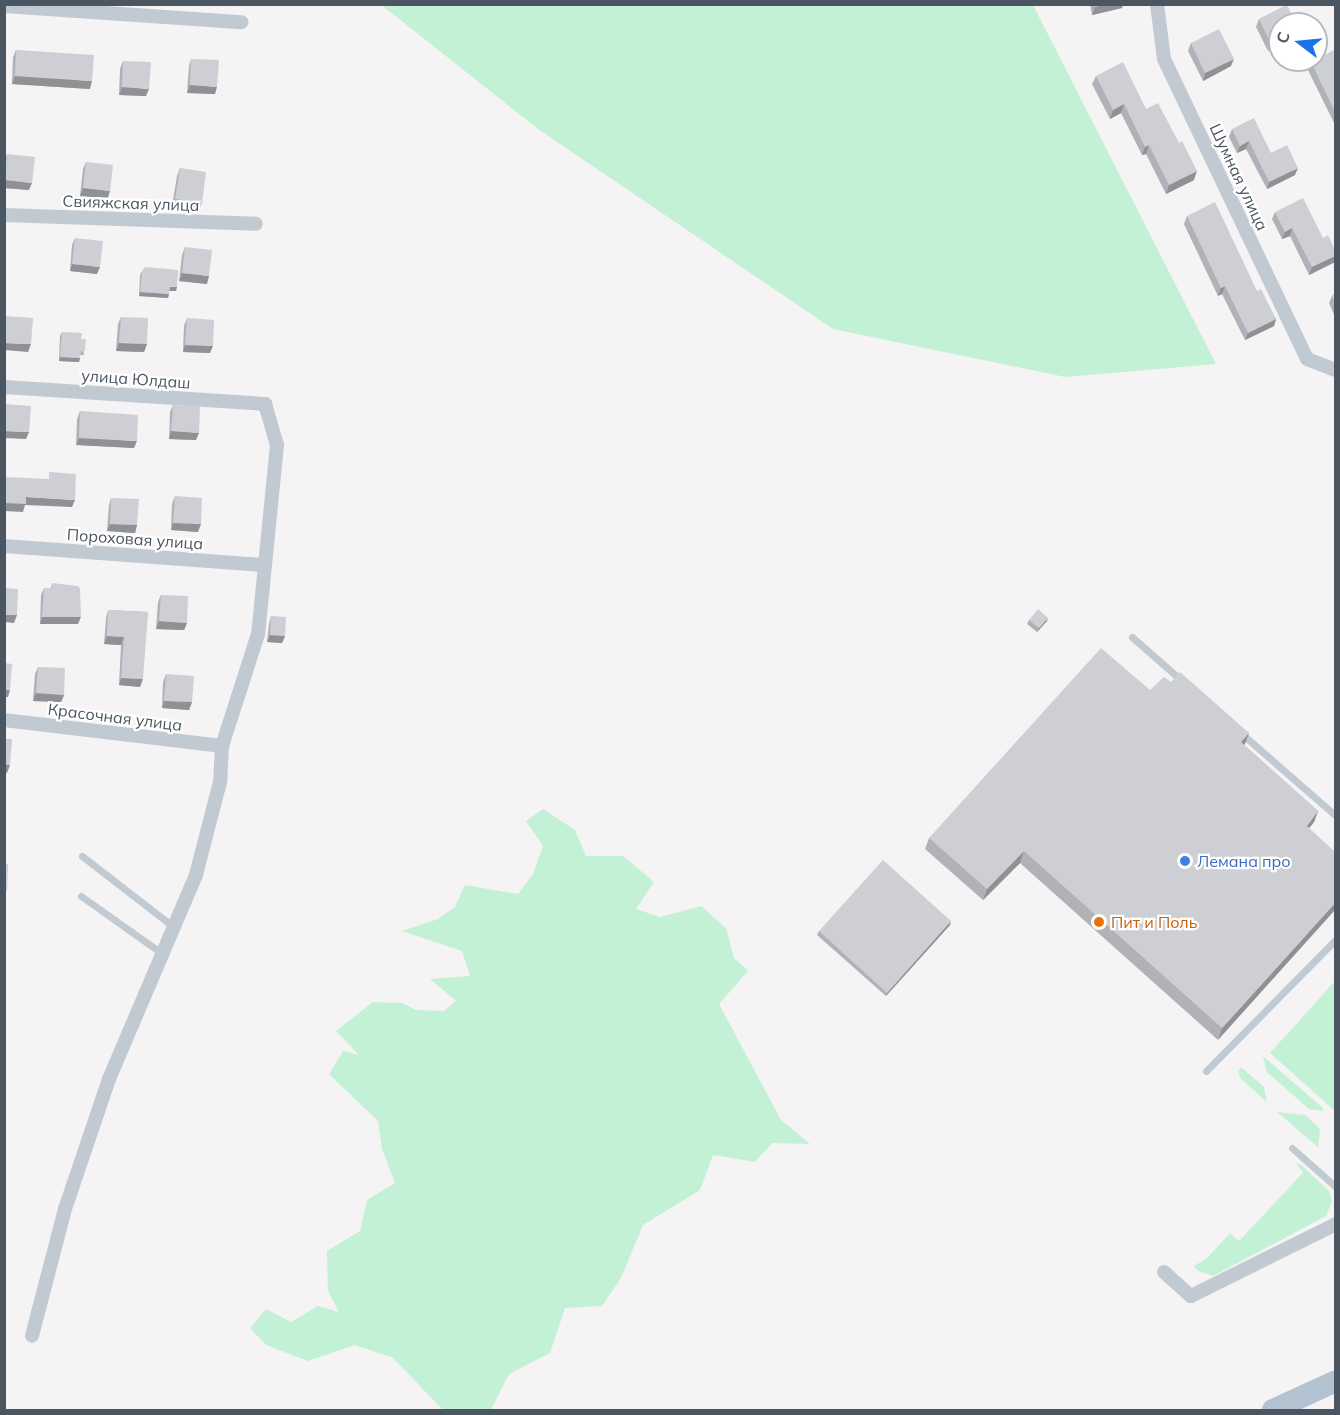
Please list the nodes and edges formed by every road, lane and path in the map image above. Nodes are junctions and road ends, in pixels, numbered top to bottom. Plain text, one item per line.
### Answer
1 (1157, 4) edge
2 (4, 6) edge
3 (241, 22) dead end
4 (4, 215) edge
5 (256, 225) dead end
6 (1335, 370) edge
7 (4, 387) edge
8 (4, 546) edge
9 (263, 565) junction
10 (1132, 638) dead end
11 (1185, 684) edge
12 (4, 720) edge
13 (1238, 730) edge
14 (222, 746) junction
15 (1335, 816) edge
16 (82, 856) dead end
17 (81, 896) dead end
18 (174, 927) junction
19 (1335, 939) edge
20 (163, 954) junction
21 (1206, 1071) dead end
22 (1292, 1148) dead end
23 (1335, 1187) edge
24 (1335, 1224) edge
25 (1164, 1272) dead end
26 (32, 1336) dead end
27 (1335, 1381) edge
28 (1273, 1410) edge

1 - 6 street, Шумная улица
2 - 3 street
4 - 5 street, Свияжская улица
7 - 9 street, улица Юлдаш
8 - 9 street, Пороховая улица
9 - 14 street
10 - 11 lane
12 - 14 street, Красочная улица
13 - 15 lane
14 - 18 street
16 - 18 lane
17 - 20 lane
18 - 20 street
19 - 21 lane
20 - 26 street
22 - 23 lane
24 - 25 street
27 - 28 main road

